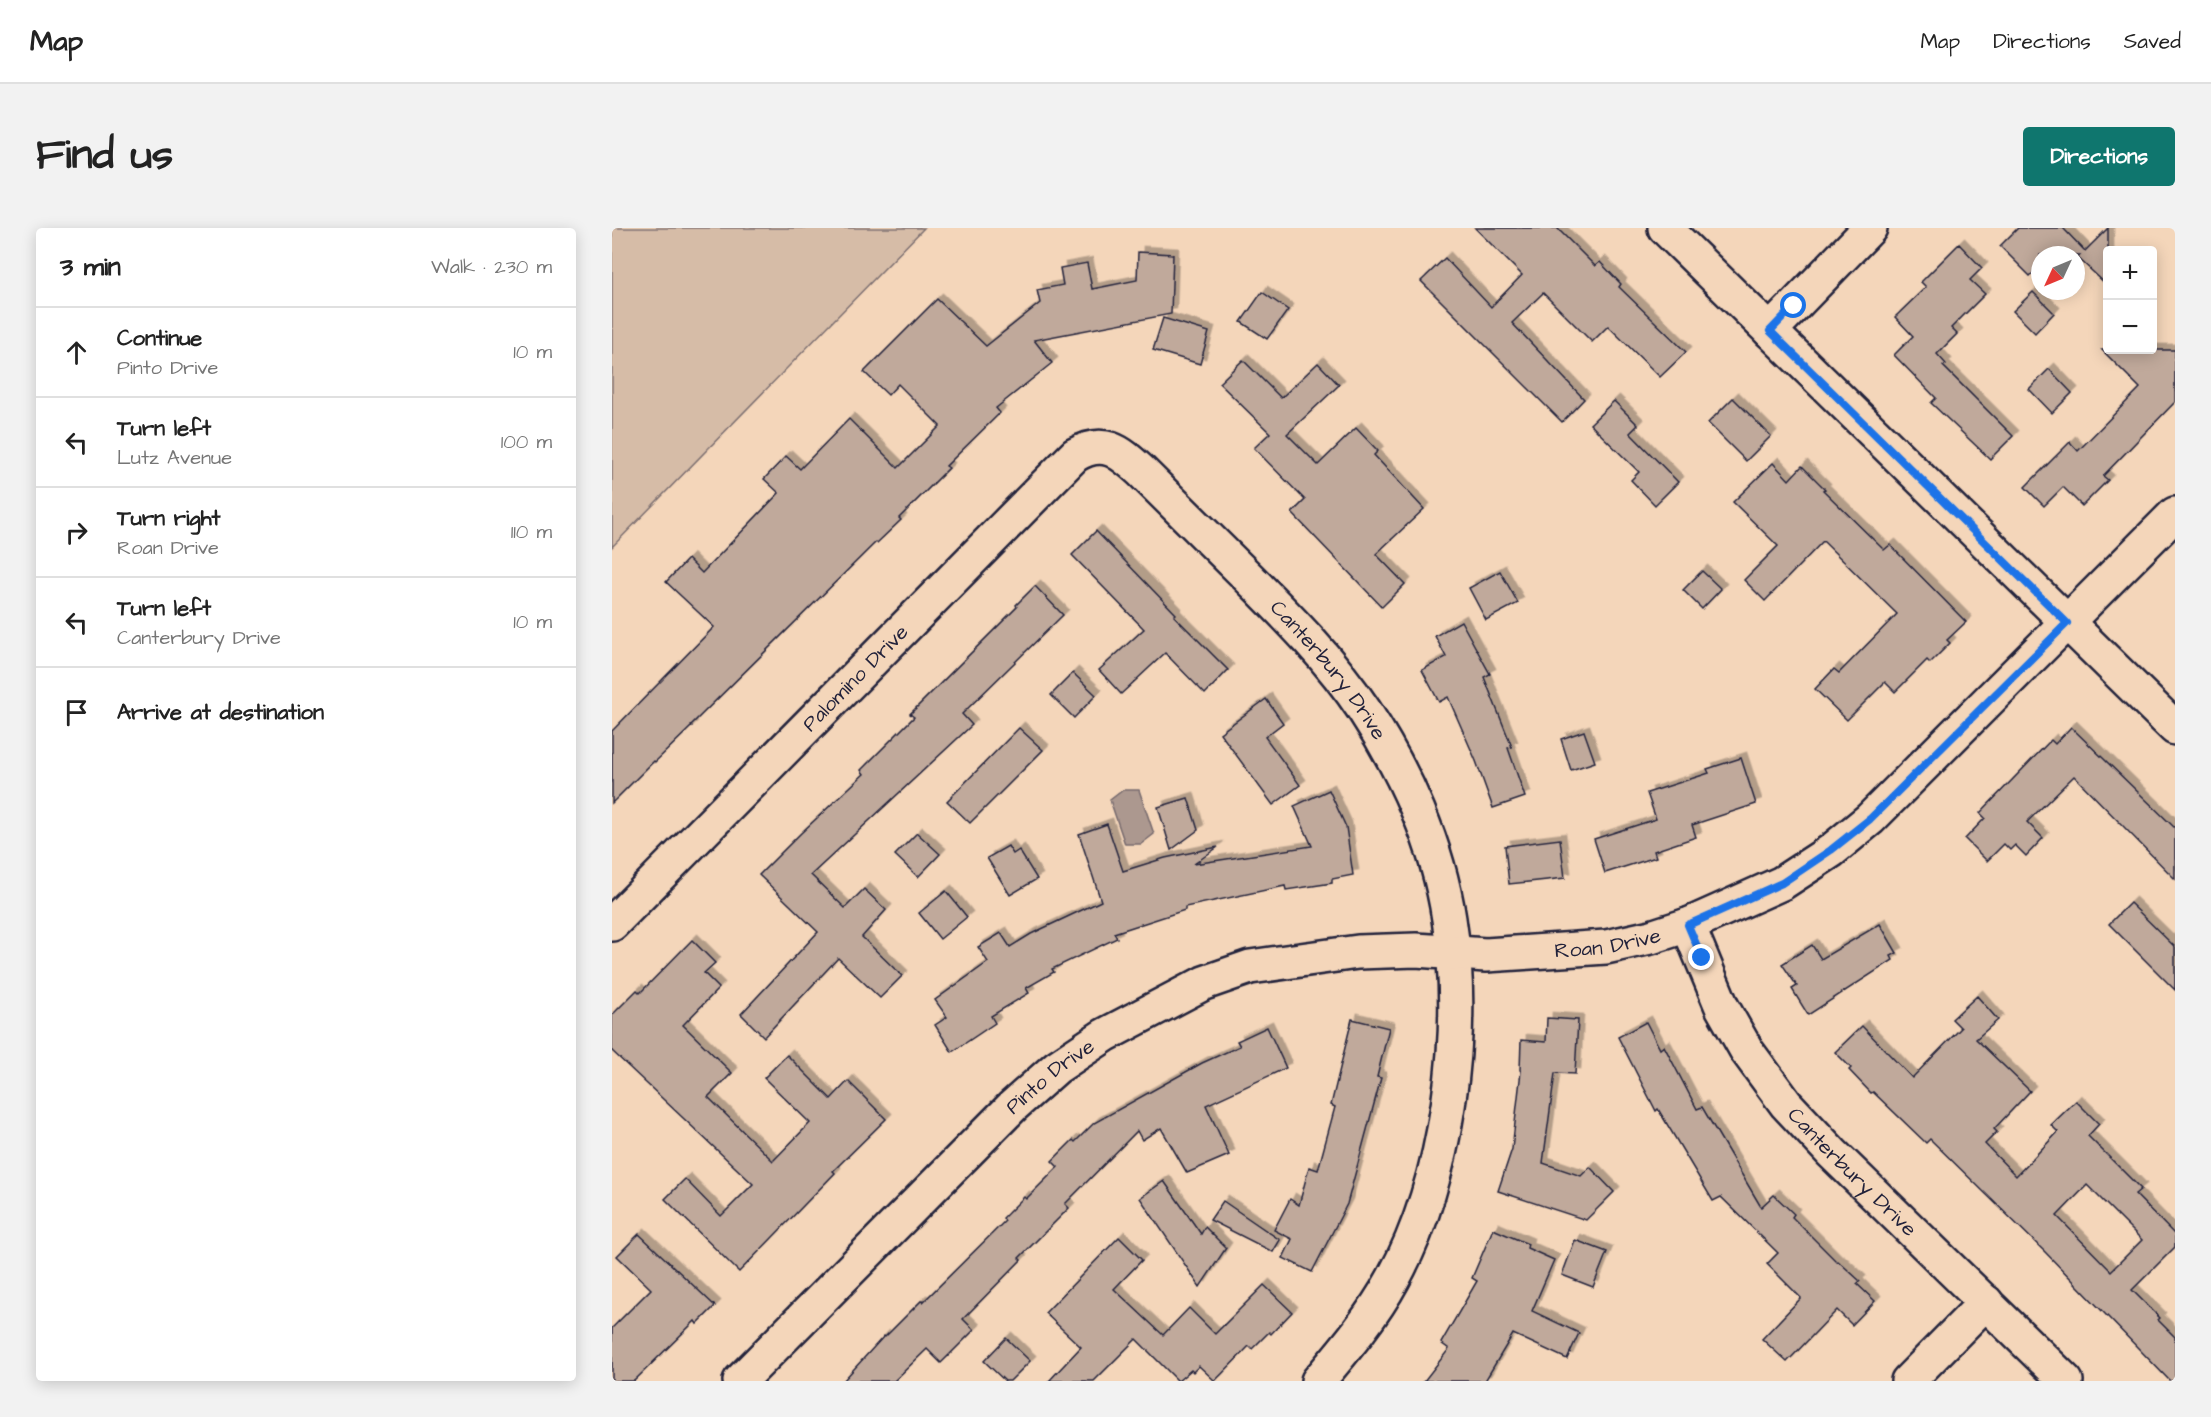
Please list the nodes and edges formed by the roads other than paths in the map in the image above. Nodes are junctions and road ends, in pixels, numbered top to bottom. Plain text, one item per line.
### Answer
1 (1665, 228) edge
2 (1870, 228) edge
3 (1770, 331) junction
4 (1107, 447) joint
5 (2175, 514) edge
6 (2067, 623) junction
7 (2175, 728) edge
8 (612, 924) edge
9 (1688, 925) junction
10 (1453, 953) junction
11 (1986, 1302) junction
12 (740, 1381) edge
13 (1318, 1381) edge
14 (1908, 1381) edge
15 (2066, 1381) edge

1 - 3 street
2 - 3 street
3 - 6 street
4 - 8 street, Palomino Drive
4 - 10 street, Canterbury Drive
5 - 6 street, Roan Drive
6 - 7 street
6 - 9 street, Roan Drive
9 - 10 street, Roan Drive
9 - 11 street, Canterbury Drive
10 - 12 street, Pinto Drive
10 - 13 street
11 - 14 street
11 - 15 street, Canterbury Drive

